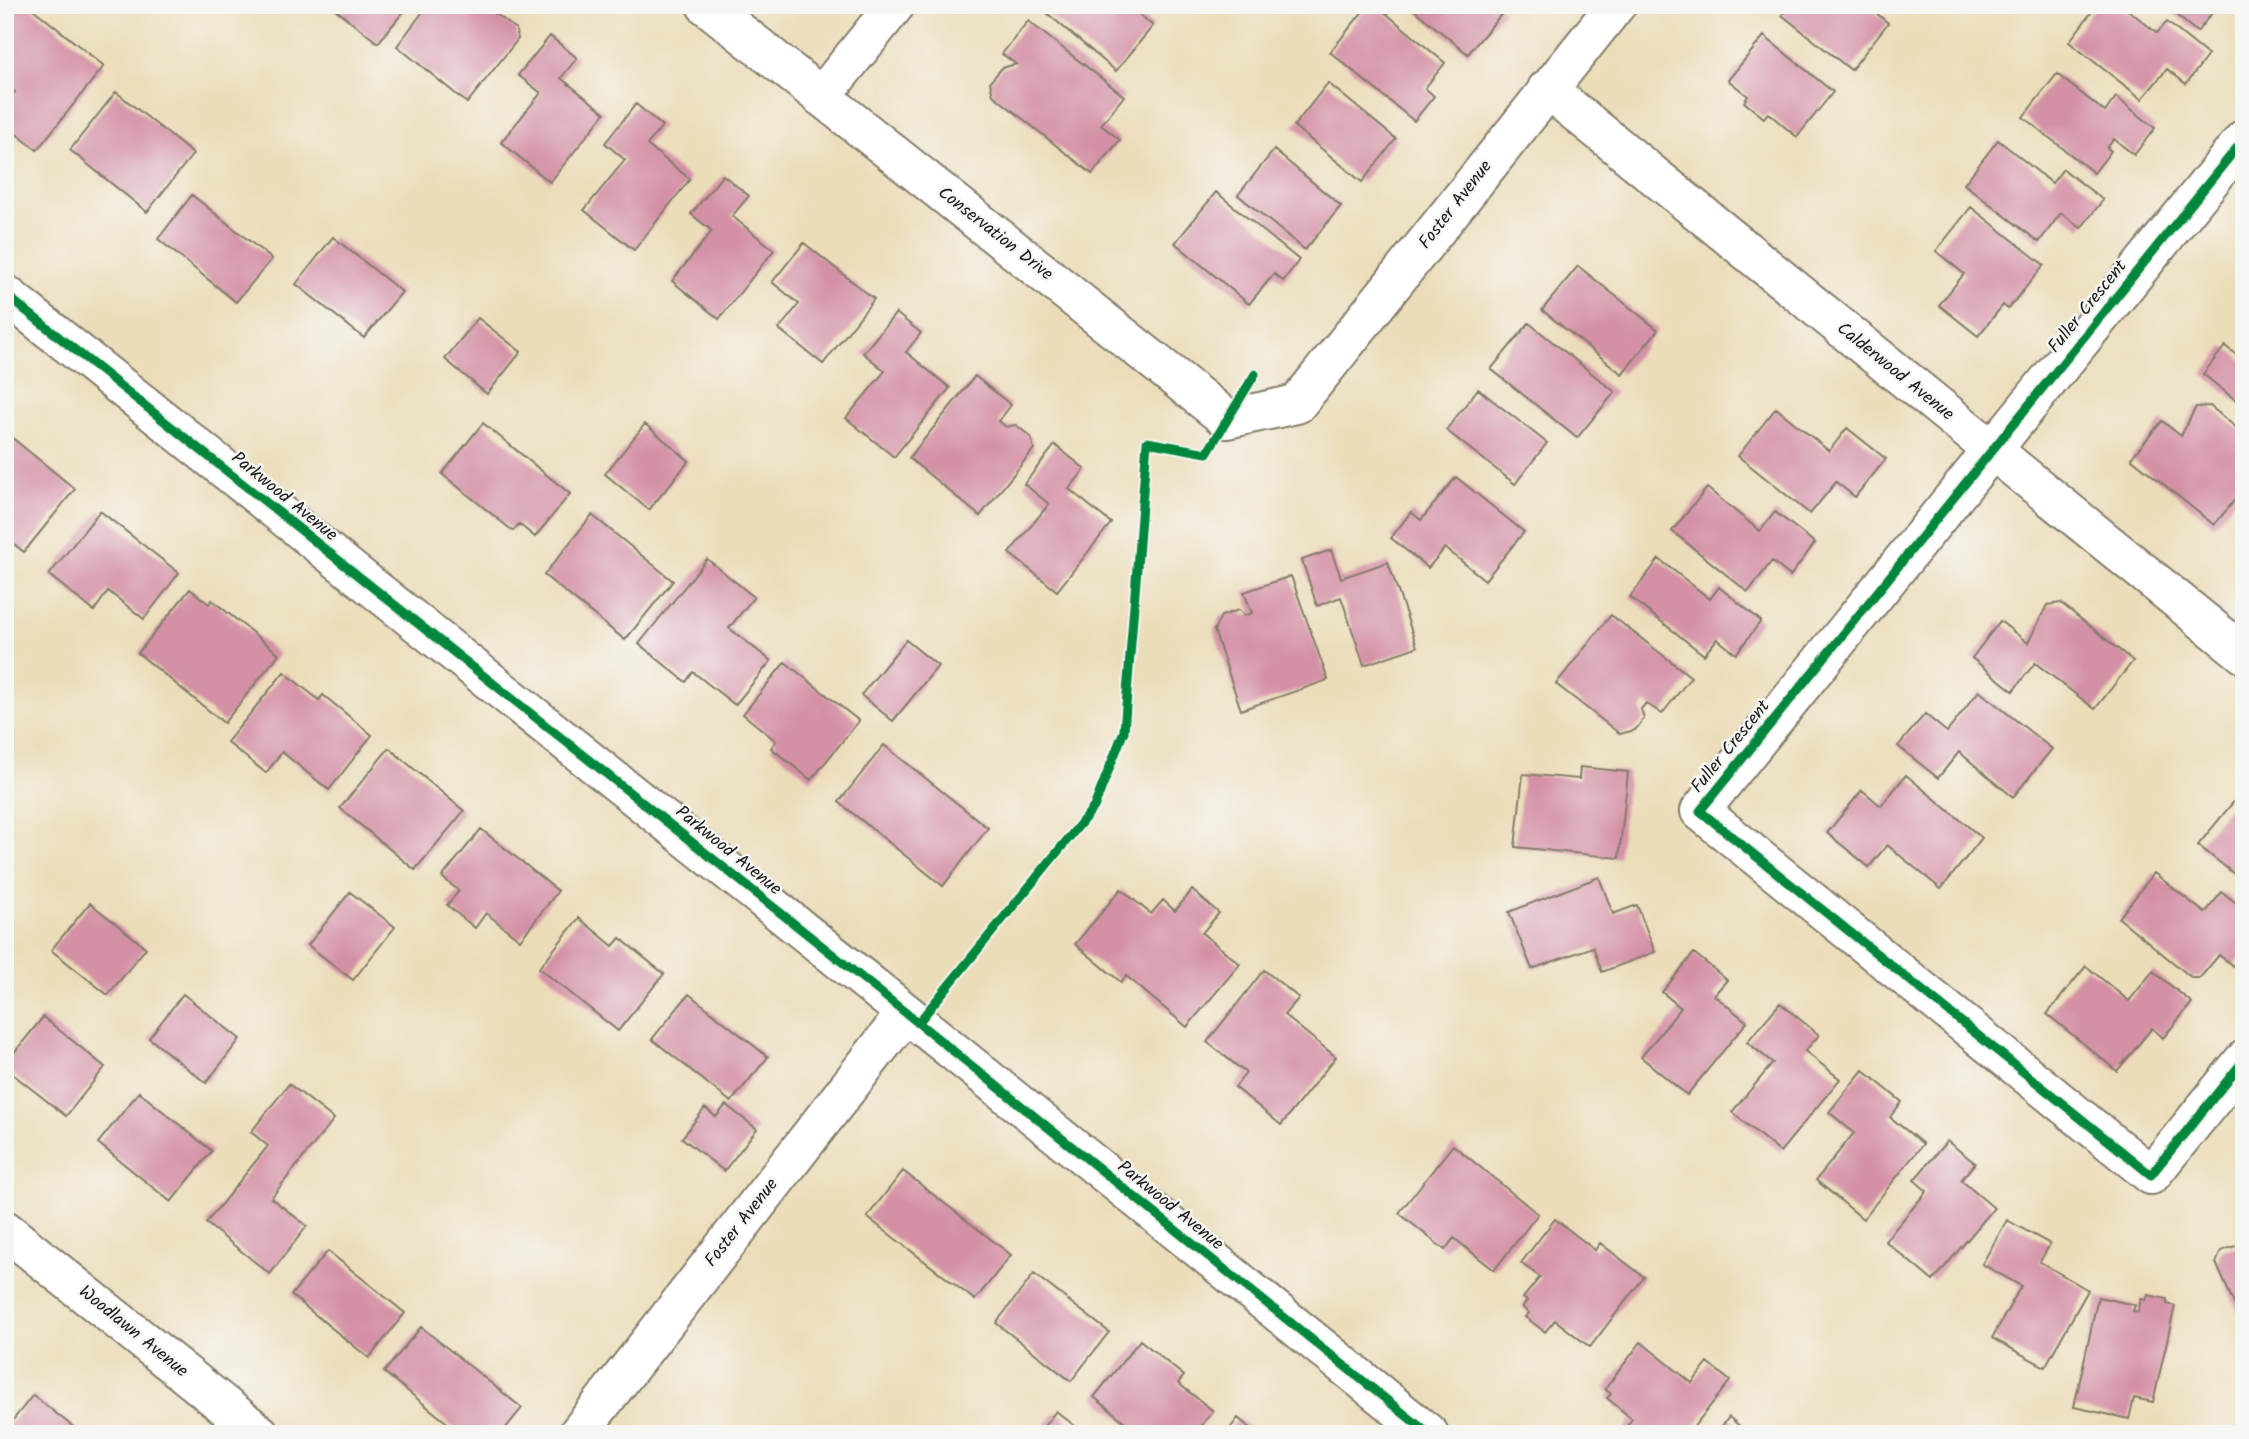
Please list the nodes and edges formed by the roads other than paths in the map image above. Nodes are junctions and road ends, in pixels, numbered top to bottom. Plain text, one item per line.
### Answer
1 (706, 5) edge
2 (895, 5) edge
3 (1616, 5) edge
4 (1547, 89) junction
5 (821, 97) junction
6 (2244, 139) edge
7 (5, 294) edge
8 (1297, 404) joint
9 (1992, 451) junction
10 (2244, 654) edge
11 (906, 1013) junction
12 (2244, 1060) edge
13 (5, 1230) edge
14 (260, 1434) edge
15 (578, 1434) edge
16 (1429, 1434) edge

1 - 5 street, Conservation Drive
2 - 5 street
3 - 4 street, Foster Avenue
4 - 8 street, Foster Avenue
4 - 9 street, Calderwood Avenue
5 - 8 street, Conservation Drive
6 - 9 street, Fuller Crescent
7 - 11 street, Parkwood Avenue
9 - 10 street, Calderwood Avenue
9 - 12 street, Fuller Crescent
11 - 15 street, Foster Avenue
11 - 16 street, Parkwood Avenue
13 - 14 street, Woodlawn Avenue

